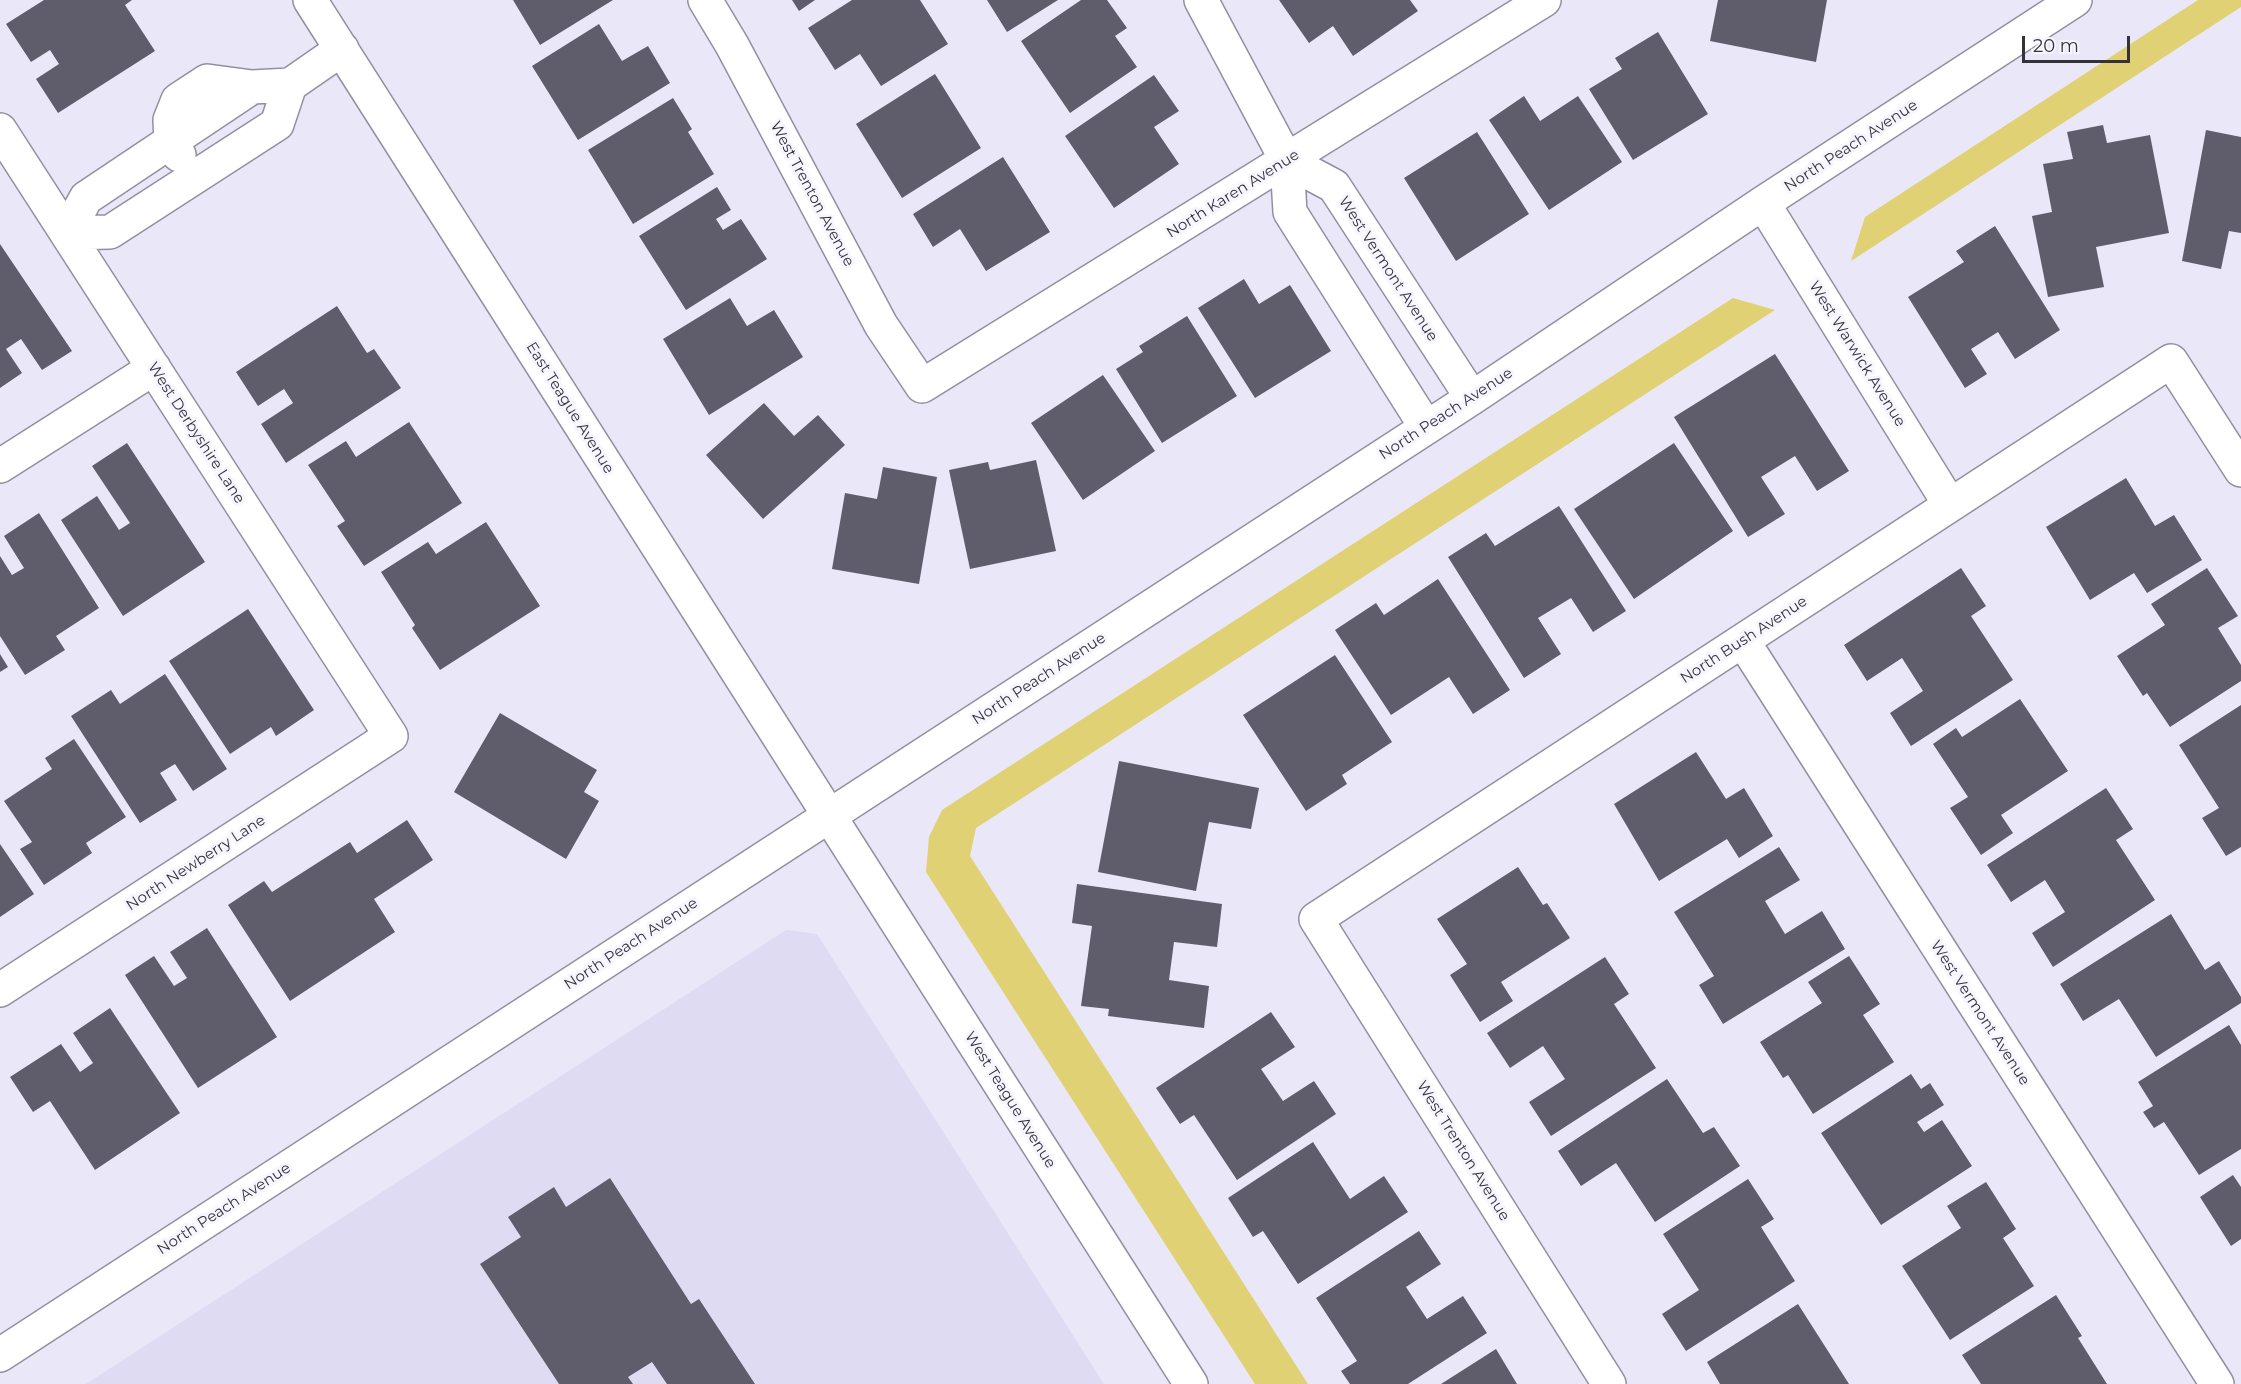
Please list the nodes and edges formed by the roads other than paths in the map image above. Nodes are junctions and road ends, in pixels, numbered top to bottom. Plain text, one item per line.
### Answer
1 (310, 0) edge
2 (705, 0) edge
3 (1201, 0) edge
4 (1544, 0) edge
5 (2075, 0) edge
6 (342, 49) junction
7 (290, 85) junction
8 (0, 130) edge
9 (171, 142) junction
10 (1287, 161) junction
11 (195, 178) junction
12 (1763, 203) junction
13 (67, 233) junction
14 (154, 368) junction
15 (922, 386) joint
16 (1472, 398) junction
17 (1426, 427) junction
18 (0, 466) edge
19 (2241, 470) edge
20 (1950, 505) junction
21 (1743, 641) junction
22 (391, 736) joint
23 (830, 816) junction
24 (1316, 919) joint
25 (0, 990) edge
26 (0, 1355) edge
27 (1191, 1384) edge
28 (1609, 1384) edge
29 (2217, 1384) edge

1 - 6 street, East Teague Avenue
2 - 15 street, West Trenton Avenue
3 - 10 street
4 - 10 street, North Karen Avenue
5 - 12 street, North Peach Avenue
6 - 7 street
6 - 23 street, East Teague Avenue
7 - 9 street
7 - 11 street
8 - 13 street, West Derbyshire Lane
9 - 11 street
9 - 13 street
10 - 15 street, North Karen Avenue
10 - 16 street, West Vermont Avenue
10 - 17 street
11 - 13 street
12 - 16 street, North Peach Avenue
12 - 20 street, West Warwick Avenue
13 - 14 street, West Derbyshire Lane
14 - 18 street
14 - 22 street, West Derbyshire Lane
16 - 17 street, North Peach Avenue
17 - 23 street, North Peach Avenue
19 - 20 street, North Bush Avenue
20 - 21 street, North Bush Avenue
21 - 24 street, North Bush Avenue
21 - 29 street, West Vermont Avenue
22 - 25 street, North Newberry Lane
23 - 26 street, North Peach Avenue
23 - 27 street, West Teague Avenue
24 - 28 street, West Trenton Avenue

